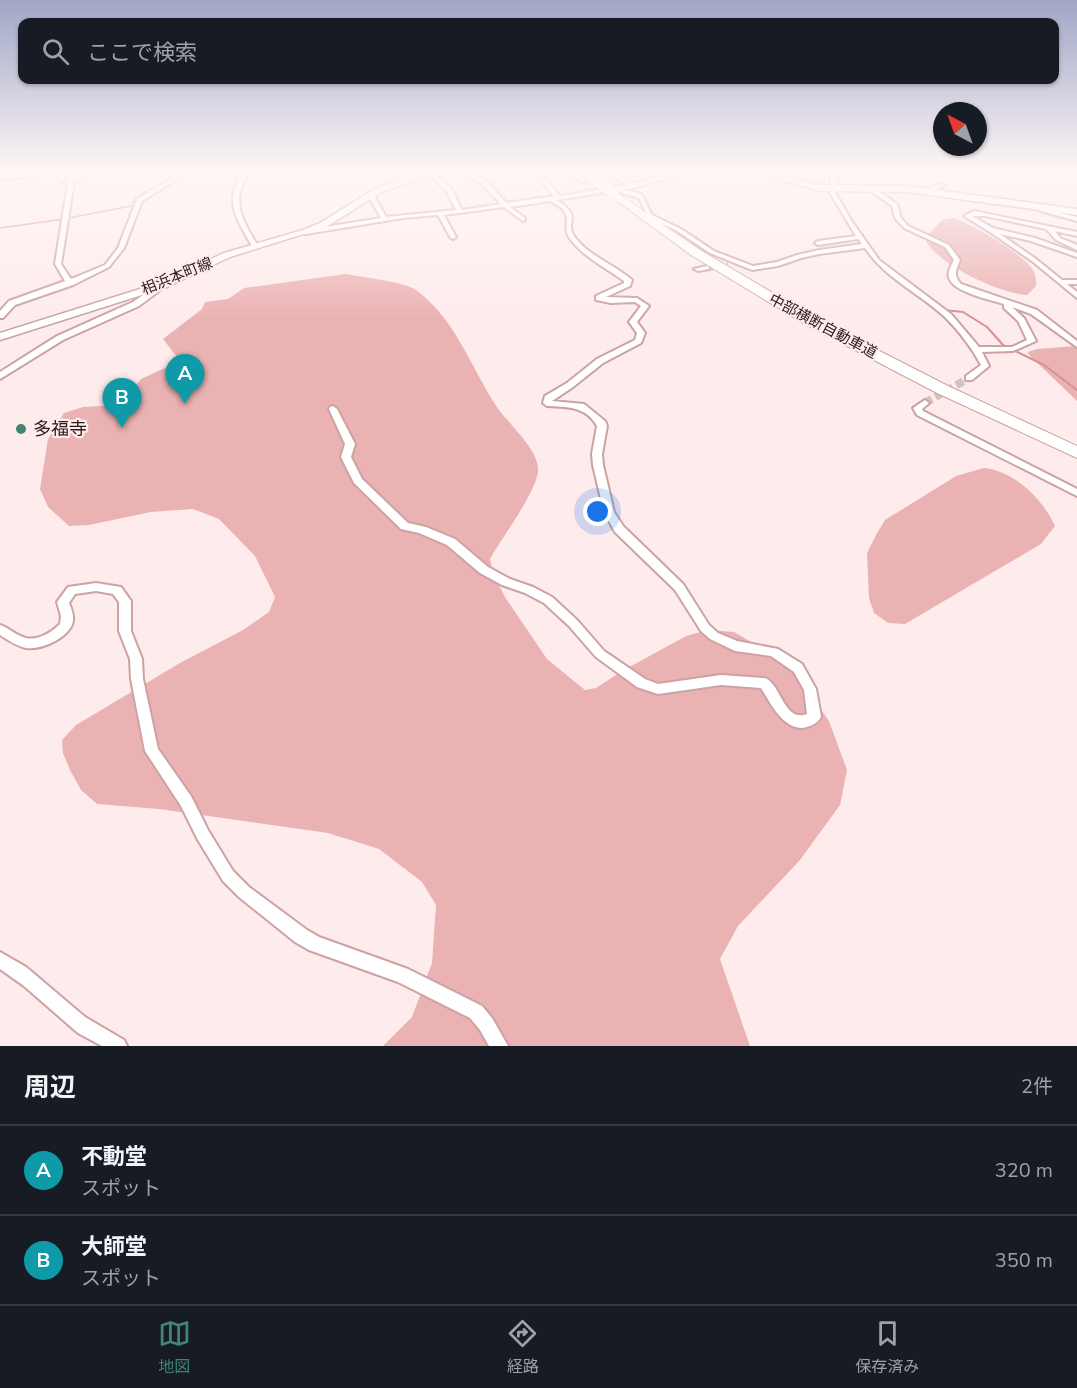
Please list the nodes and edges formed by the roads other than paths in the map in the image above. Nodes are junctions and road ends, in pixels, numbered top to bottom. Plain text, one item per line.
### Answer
1 (65, 221) edge
2 (132, 221) edge
3 (242, 221) edge
4 (329, 221) edge
5 (368, 221) edge
6 (445, 221) edge
7 (569, 221) edge
8 (652, 221) edge
9 (661, 221) edge
10 (850, 221) edge
11 (901, 221) edge
12 (975, 221) edge
13 (1018, 221) edge
14 (1048, 227) junction
15 (991, 230) junction
16 (306, 232) junction
17 (1077, 234) edge
18 (453, 237) dead end
19 (859, 237) junction
20 (818, 243) dead end
21 (255, 246) junction
22 (866, 246) junction
23 (1077, 248) edge
24 (1065, 252) junction
25 (1077, 255) edge
26 (1077, 264) edge
27 (707, 268) tunnel mouth
28 (698, 269) dead end
29 (70, 282) junction
30 (1060, 282) junction
31 (1077, 282) edge
32 (163, 285) junction
33 (1077, 296) edge
34 (1008, 302) junction
35 (0, 316) edge
36 (0, 337) edge
37 (1077, 345) edge
38 (977, 350) junction
39 (0, 376) edge
40 (969, 378) tunnel mouth
41 (925, 403) dead end
42 (333, 409) dead end
43 (1077, 453) edge
44 (1077, 493) edge
45 (0, 630) edge
46 (0, 960) edge
47 (118, 1046) edge
48 (499, 1046) edge

1 - 29 street
2 - 29 street
3 - 21 street
4 - 16 main road, 相浜本町線
5 - 16 street
6 - 18 street
7 - 42 street
8 - 43 highway, 中部横断自動車道
9 - 22 street
10 - 19 street
11 - 34 street
12 - 15 street
13 - 14 street
14 - 17 street
14 - 23 street
15 - 24 street
15 - 30 street
16 - 21 main road, 相浜本町線
19 - 20 street
19 - 22 street
21 - 32 main road, 相浜本町線
22 - 38 street
24 - 25 street
24 - 26 street
27 - 28 street
29 - 35 street
30 - 31 street
30 - 33 street
32 - 36 main road, 相浜本町線
32 - 39 street
34 - 37 street
34 - 38 street
38 - 40 street
41 - 44 street
45 - 48 street
46 - 47 street

